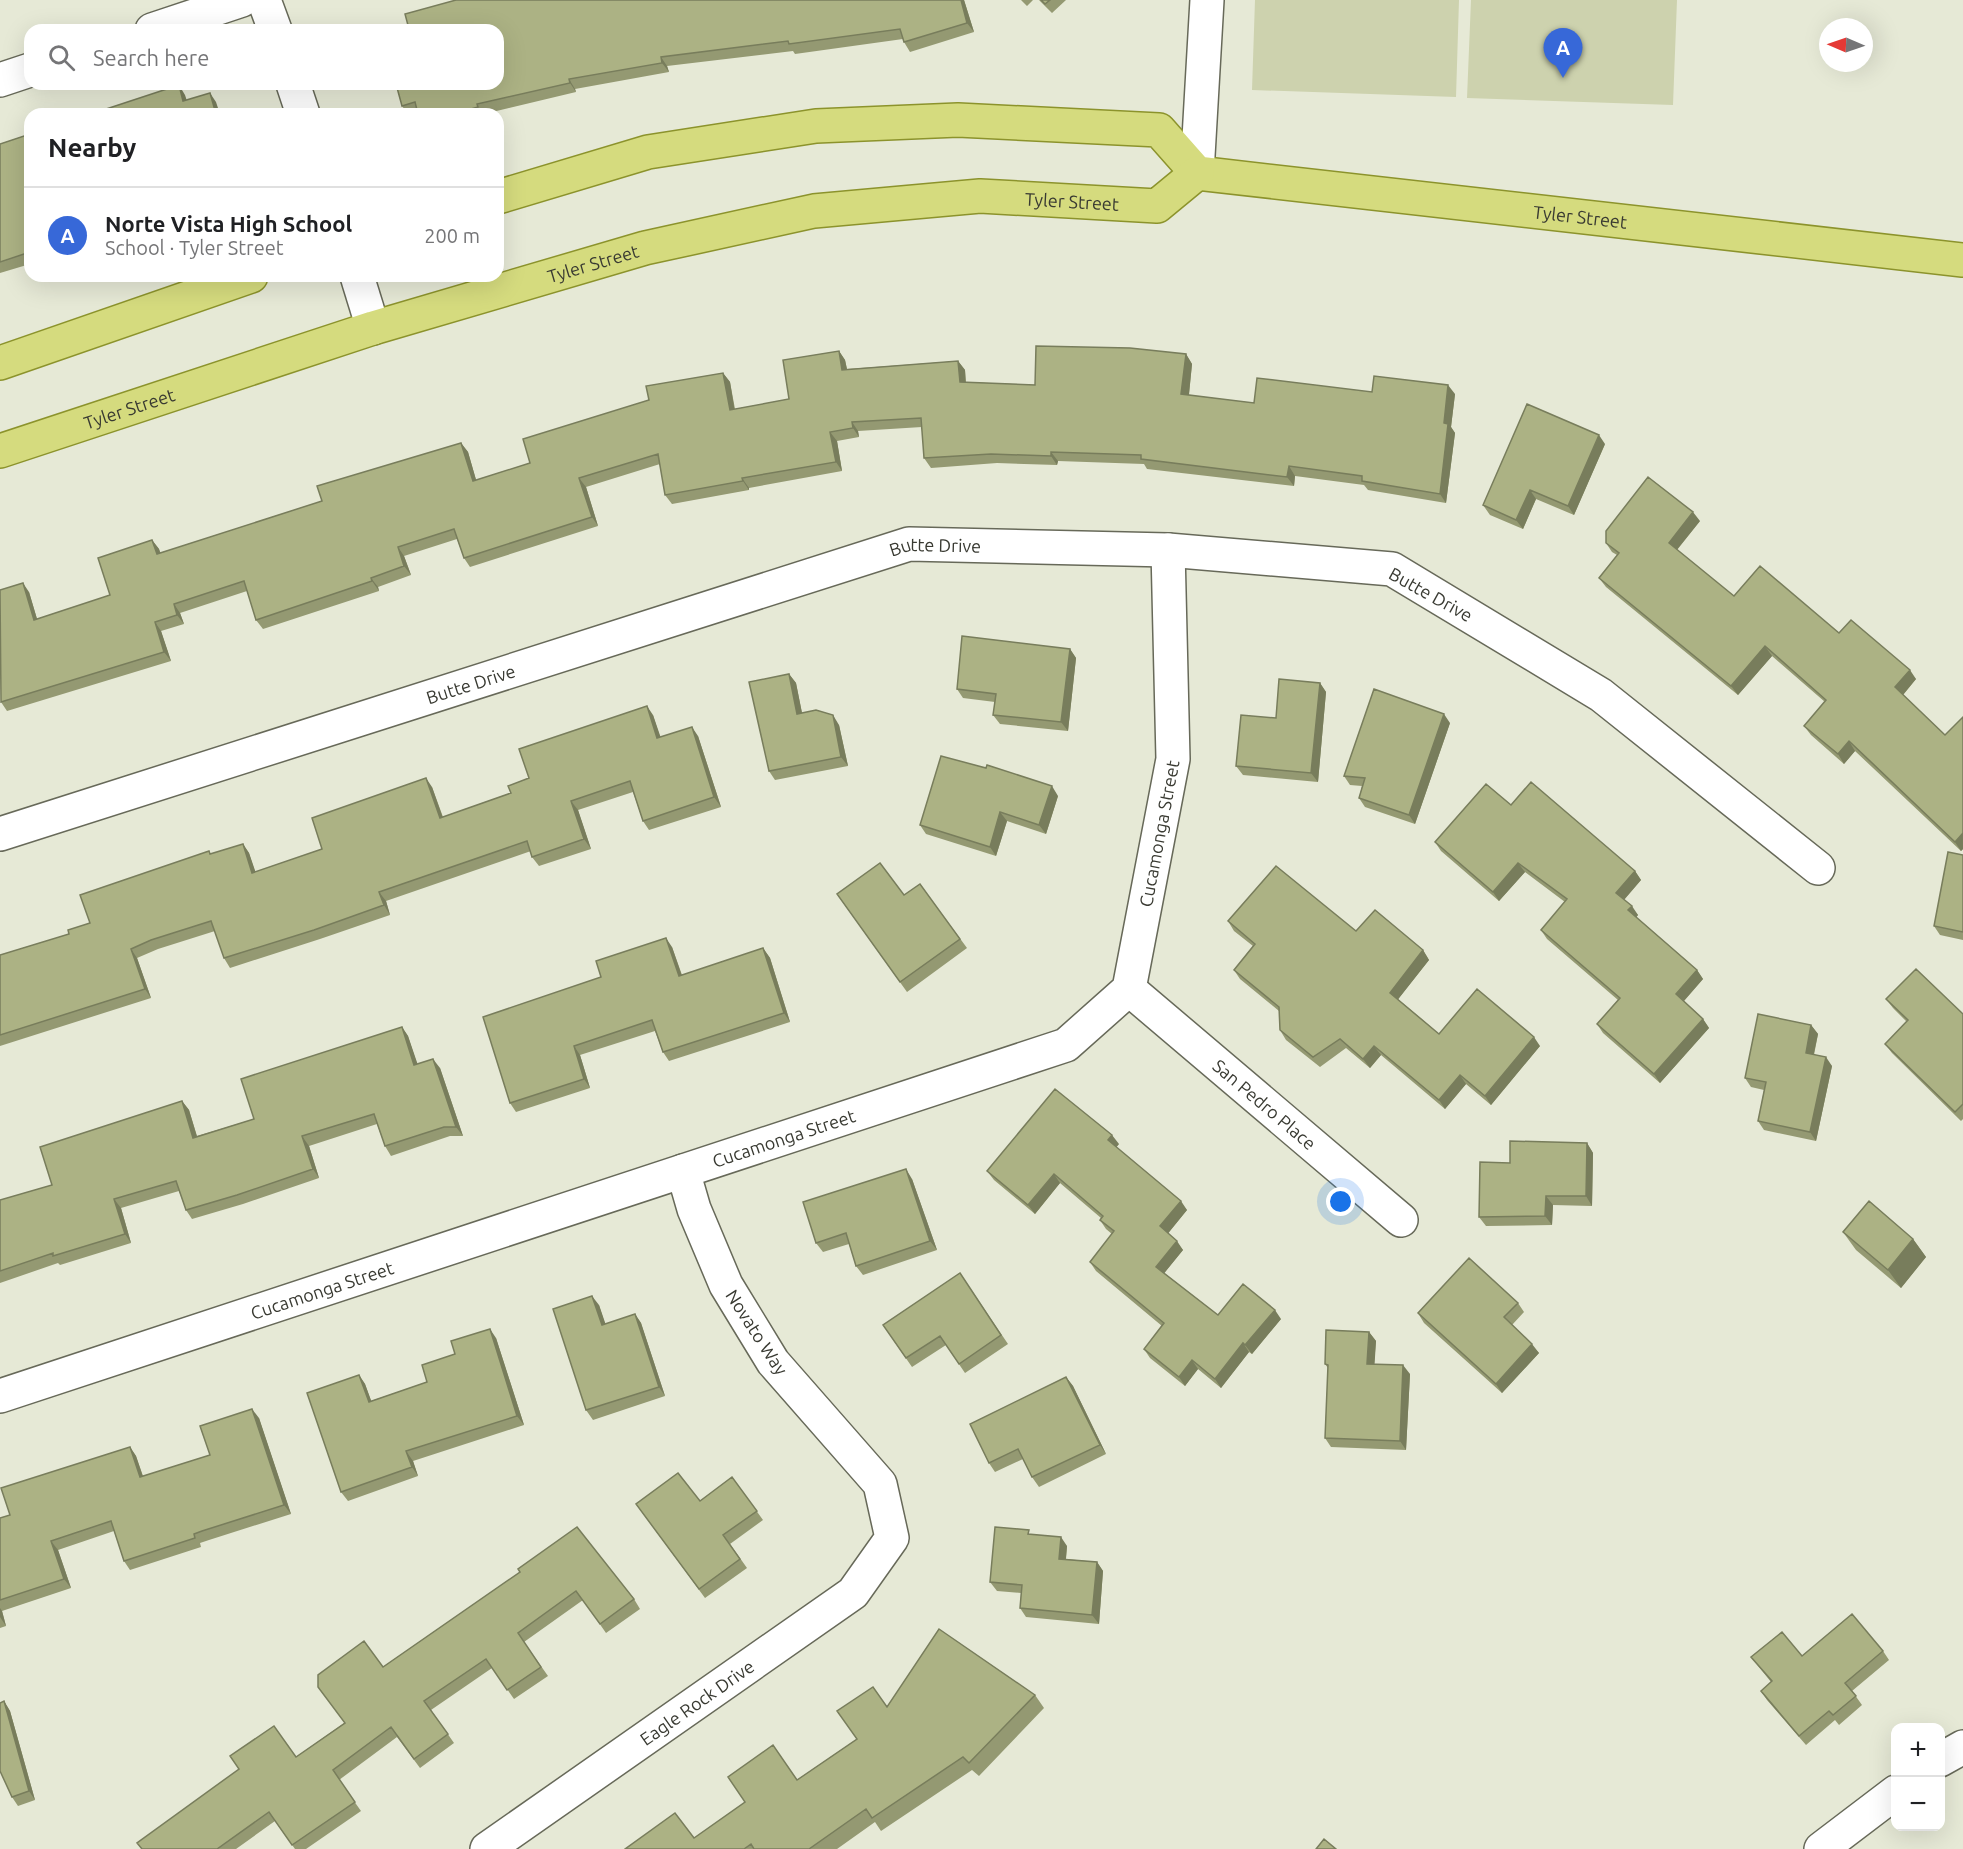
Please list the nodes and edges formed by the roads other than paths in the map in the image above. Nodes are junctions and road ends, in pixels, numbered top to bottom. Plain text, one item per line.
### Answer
1 (242, 0) edge
2 (264, 0) edge
3 (1207, 0) edge
4 (170, 24) edge
5 (272, 24) edge
6 (24, 72) edge
7 (0, 80) edge
8 (295, 90) edge
9 (301, 108) edge
10 (1197, 173) junction
11 (504, 195) edge
12 (1963, 260) edge
13 (234, 282) edge
14 (359, 282) edge
15 (373, 328) junction
16 (0, 363) edge
17 (0, 451) edge
18 (1168, 550) junction
19 (0, 834) edge
20 (1818, 868) dead end
21 (1129, 989) junction
22 (683, 1171) junction
23 (1401, 1220) dead end
24 (0, 1396) edge
25 (892, 1538) joint
26 (1963, 1748) edge
27 (1945, 1759) edge
28 (1891, 1796) edge
29 (486, 1849) edge
30 (1821, 1849) edge

1 - 4 street
2 - 5 street
3 - 10 street
6 - 7 street
8 - 9 street
10 - 11 main road
10 - 12 main road, Tyler Street
10 - 15 main road, Tyler Street
13 - 16 main road
14 - 15 street
15 - 17 main road, Tyler Street
18 - 19 street, Butte Drive
18 - 20 street, Butte Drive
18 - 21 street, Cucamonga Street
21 - 22 street, Cucamonga Street
21 - 23 street, San Pedro Place
22 - 24 street, Cucamonga Street
22 - 25 street, Novato Way
25 - 29 street, Eagle Rock Drive
26 - 27 street
28 - 30 street

